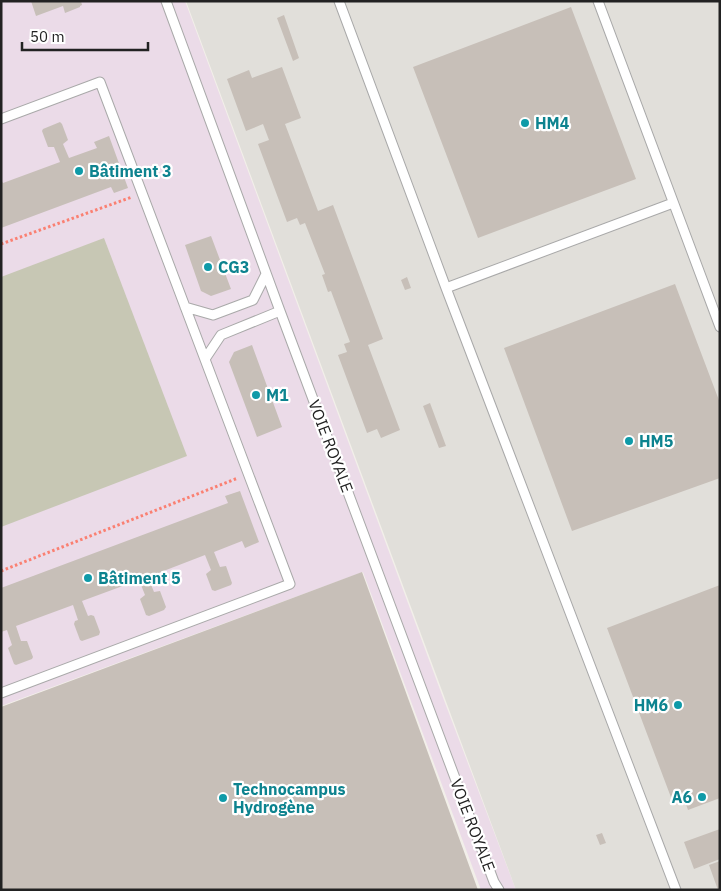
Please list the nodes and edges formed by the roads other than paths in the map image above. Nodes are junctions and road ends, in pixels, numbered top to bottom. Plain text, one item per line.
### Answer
1 (166, 1) edge
2 (339, 1) edge
3 (598, 1) edge
4 (1, 119) edge
5 (674, 204) junction
6 (266, 274) junction
7 (446, 288) junction
8 (185, 307) junction
9 (280, 311) junction
10 (720, 327) edge
11 (205, 359) junction
12 (1, 693) edge
13 (499, 890) edge
14 (676, 890) edge

1 - 6 lane, VOIE ROYALE
2 - 7 lane
3 - 5 lane
4 - 8 lane
5 - 7 lane
5 - 10 lane
6 - 8 lane
6 - 9 lane, VOIE ROYALE
7 - 14 lane
8 - 11 lane
9 - 11 lane
9 - 13 lane, VOIE ROYALE
11 - 12 lane

